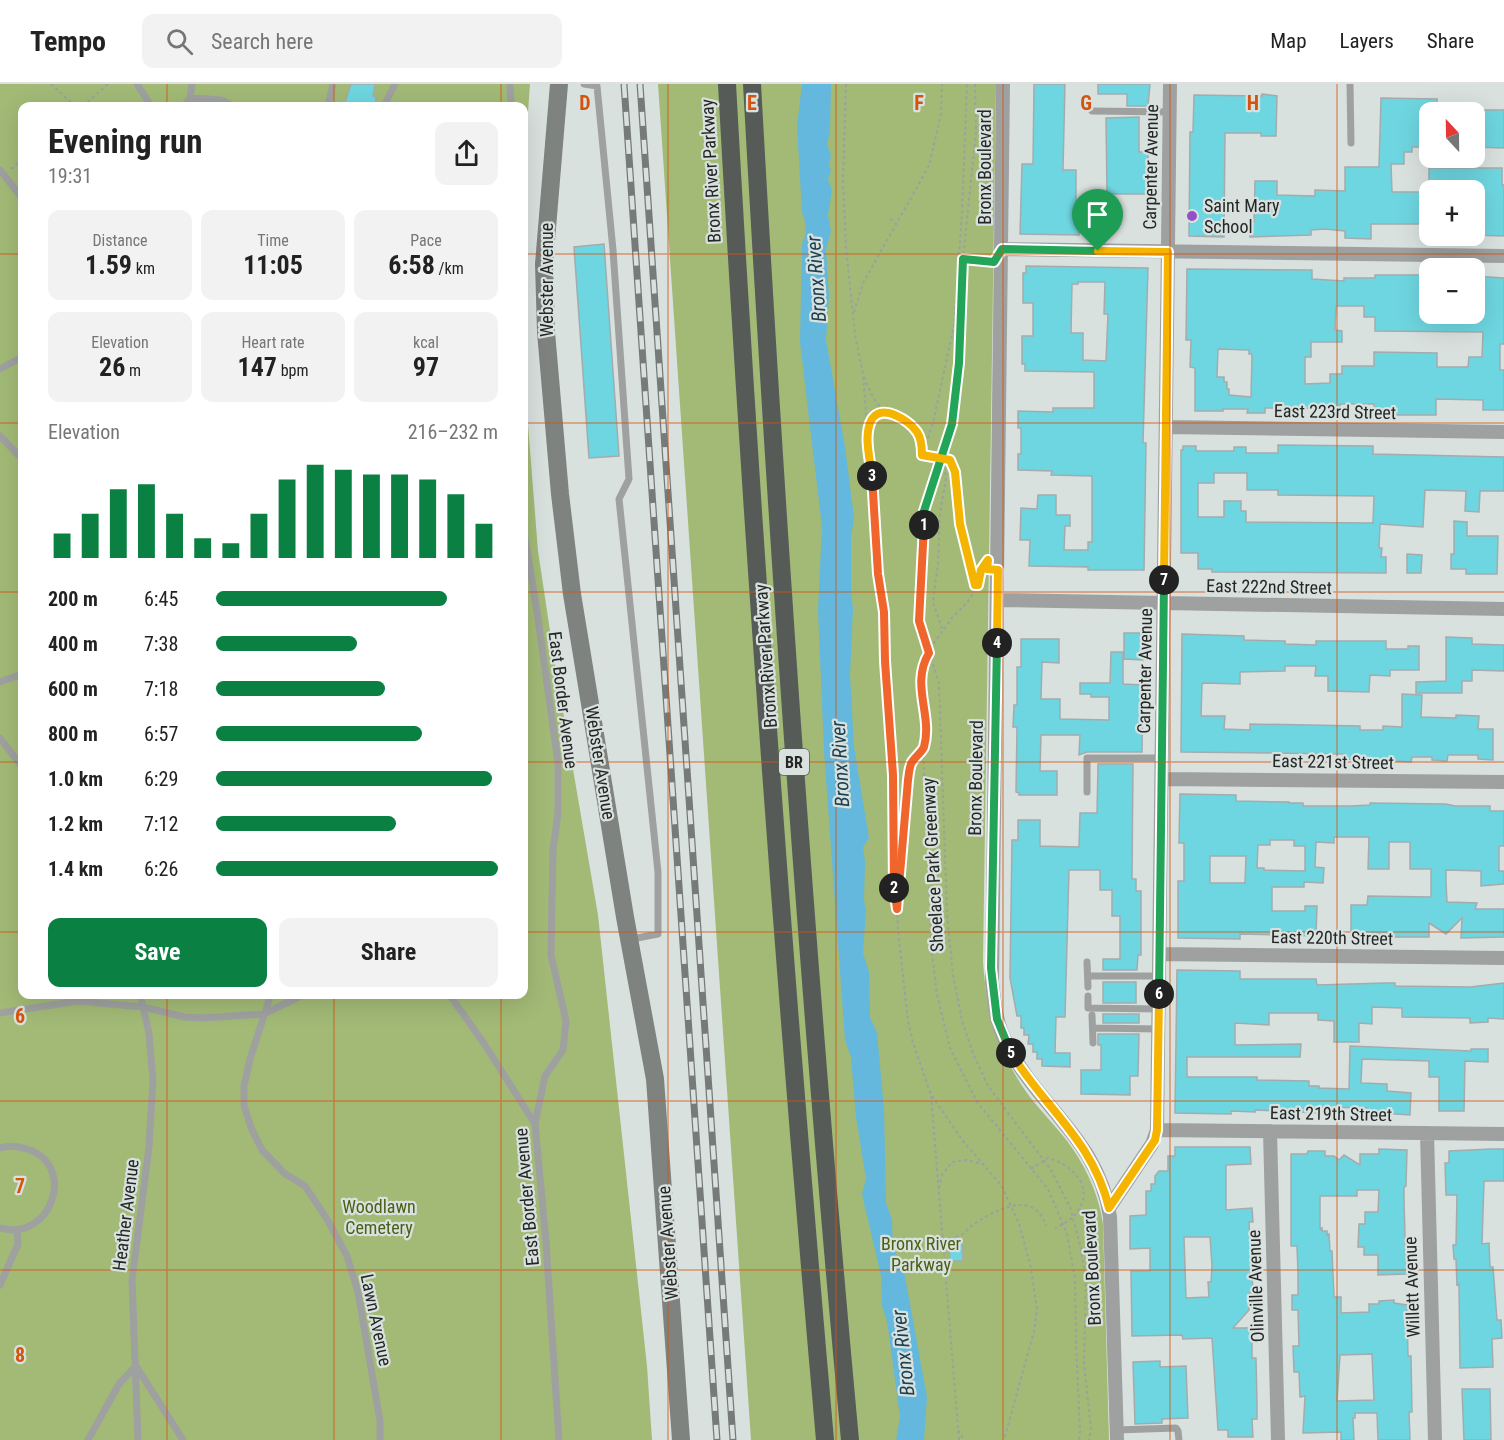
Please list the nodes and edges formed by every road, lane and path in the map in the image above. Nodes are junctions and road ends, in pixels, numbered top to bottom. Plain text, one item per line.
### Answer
1 (51, 84) edge
2 (108, 84) edge
3 (137, 84) edge
4 (192, 84) edge
5 (333, 84) edge
6 (395, 84) edge
7 (510, 84) edge
8 (559, 84) edge
9 (584, 84) edge
10 (727, 84) edge
11 (752, 84) edge
12 (846, 84) edge
13 (942, 84) edge
14 (967, 84) edge
15 (975, 84) edge
16 (1003, 84) edge
17 (1170, 84) edge
18 (1350, 84) edge
19 (190, 98) junction
20 (71, 102) edge
21 (88, 102) edge
22 (148, 102) edge
23 (187, 102) edge
24 (226, 102) edge
25 (329, 102) edge
26 (386, 102) edge
27 (511, 102) edge
28 (1092, 111) dead end
29 (1170, 112) junction
30 (1351, 143) dead end
31 (18, 162) edge
32 (2, 172) edge
33 (18, 193) edge
34 (1097, 204) dead end
35 (890, 219) dead end
36 (896, 223) junction
37 (1002, 249) junction
38 (1098, 251) junction
39 (1168, 252) junction
40 (1504, 256) edge
41 (958, 258) junction
42 (963, 259) junction
43 (853, 315) junction
44 (18, 359) edge
45 (0, 369) edge
46 (863, 374) junction
47 (886, 413) junction
48 (1166, 427) junction
49 (1504, 432) edge
50 (868, 434) junction
51 (0, 436) edge
52 (18, 455) edge
53 (922, 455) junction
54 (942, 457) junction
55 (528, 556) edge
56 (998, 570) junction
57 (975, 585) junction
58 (997, 600) junction
59 (1163, 603) junction
60 (1504, 609) edge
61 (943, 632) junction
62 (929, 653) junction
63 (18, 676) edge
64 (0, 682) edge
65 (0, 738) edge
66 (923, 748) junction
67 (1162, 758) junction
68 (18, 762) edge
69 (1162, 779) junction
70 (1504, 782) edge
71 (1087, 792) dead end
72 (897, 909) junction
73 (629, 939) junction
74 (1159, 954) junction
75 (1504, 958) edge
76 (1087, 962) dead end
77 (1088, 976) junction
78 (1159, 976) junction
79 (1088, 987) dead end
80 (1088, 996) dead end
81 (141, 999) edge
82 (269, 999) edge
83 (295, 999) edge
84 (453, 999) edge
85 (143, 1007) junction
86 (1159, 1009) junction
87 (0, 1013) edge
88 (264, 1014) junction
89 (1092, 1015) dead end
90 (1093, 1028) junction
91 (1158, 1029) junction
92 (1093, 1043) dead end
93 (931, 1095) junction
94 (535, 1124) junction
95 (1157, 1130) junction
96 (1270, 1131) junction
97 (1427, 1133) junction
98 (1504, 1134) edge
99 (0, 1148) edge
100 (1043, 1161) junction
101 (982, 1164) junction
102 (1031, 1169) junction
103 (939, 1192) junction
104 (1012, 1206) junction
105 (1079, 1210) junction
106 (1103, 1212) junction
107 (1072, 1218) junction
108 (1063, 1224) junction
109 (1046, 1226) dead end
110 (0, 1228) edge
111 (1055, 1228) dead end
112 (16, 1230) junction
113 (942, 1238) junction
114 (890, 1244) dead end
115 (0, 1285) edge
116 (136, 1366) junction
117 (957, 1428) junction
118 (1117, 1435) edge
119 (88, 1440) edge
120 (138, 1440) edge
121 (183, 1440) edge
122 (380, 1440) edge
123 (559, 1440) edge
124 (681, 1440) edge
125 (825, 1440) edge
126 (850, 1440) edge
127 (959, 1440) edge
128 (964, 1440) edge
129 (1004, 1440) edge
130 (1079, 1440) edge
131 (1089, 1440) edge
132 (1179, 1440) edge
133 (1278, 1440) edge
134 (1435, 1440) edge

1 - 20 path
2 - 21 path
3 - 22 lane
4 - 19 lane
5 - 25 lane
6 - 26 lane
7 - 27 lane
8 - 73 main road, Webster Avenue
9 - 73 lane
10 - 125 highway, Bronx River Parkway / BR
11 - 126 highway, Bronx River Parkway / BR
12 - 43 path
13 - 36 path
14 - 41 path
15 - 42 path, Shoelace Park Greenway
16 - 37 street, Bronx Boulevard
17 - 29 street, Carpenter Avenue
18 - 30 lane
19 - 23 lane
19 - 24 lane
28 - 29 lane
29 - 39 street, Carpenter Avenue
31 - 32 path
32 - 33 lane
34 - 38 lane
35 - 36 path
36 - 43 path
37 - 38 street
37 - 42 path
37 - 56 street, Bronx Boulevard
38 - 39 street
39 - 40 street
39 - 48 street, Carpenter Avenue
41 - 42 path
41 - 53 path
42 - 54 path, Shoelace Park Greenway
43 - 46 path
44 - 45 lane
46 - 47 path
46 - 50 path
47 - 50 path
47 - 53 path
48 - 49 street, East 223rd Street
48 - 59 street, Carpenter Avenue
50 - 72 path
51 - 52 lane
53 - 54 path
54 - 57 path
54 - 61 path
54 - 62 path, Shoelace Park Greenway
55 - 94 lane, East Border Avenue
56 - 57 path, Shoelace Park Greenway
56 - 58 street, Bronx Boulevard
57 - 61 path, Shoelace Park Greenway
58 - 59 street, East 222nd Street
58 - 106 street, Bronx Boulevard
59 - 60 street, East 222nd Street
59 - 67 street, Carpenter Avenue
61 - 62 path, Shoelace Park Greenway
62 - 66 path, Shoelace Park Greenway
62 - 100 path, Shoelace Park Greenway
63 - 64 lane
65 - 68 lane
66 - 72 path
66 - 102 path, Shoelace Park Greenway
67 - 69 street, Carpenter Avenue
67 - 71 lane
69 - 70 street, East 221st Street
69 - 74 street, Carpenter Avenue
72 - 93 path
73 - 124 main road, Webster Avenue
74 - 75 street, East 220th Street
74 - 78 street, Carpenter Avenue
76 - 77 lane
77 - 78 lane
77 - 79 lane
78 - 86 street, Carpenter Avenue
80 - 86 lane
81 - 85 lane, Heather Avenue
82 - 88 lane, Lawn Avenue
83 - 88 lane
84 - 94 lane
85 - 87 lane
85 - 88 lane
85 - 116 lane, Heather Avenue
86 - 91 street, Carpenter Avenue
88 - 122 lane, Lawn Avenue
89 - 90 lane
90 - 91 lane
90 - 92 lane
91 - 95 street, Carpenter Avenue
93 - 101 path
93 - 103 path
94 - 123 lane, East Border Avenue
95 - 96 street, East 219th Street
95 - 106 street, Carpenter Avenue
96 - 97 street, East 219th Street
96 - 133 street, Olinville Avenue
97 - 98 street, East 219th Street
97 - 134 street, Willett Avenue
99 - 112 lane
100 - 102 path
100 - 105 path
100 - 107 path, Shoelace Park Greenway
101 - 103 path
101 - 104 path
102 - 108 path, Shoelace Park Greenway
103 - 113 path
104 - 109 path
104 - 113 path
104 - 129 path
105 - 106 path
105 - 107 path
106 - 118 street, Bronx Boulevard
107 - 108 path
107 - 131 path, Shoelace Park Greenway
108 - 111 path
108 - 130 path, Shoelace Park Greenway
110 - 112 lane
112 - 115 lane
113 - 114 path
113 - 117 path
116 - 119 lane
116 - 120 lane, Heather Avenue
116 - 121 lane
117 - 127 path
117 - 128 path
118 - 132 lane

